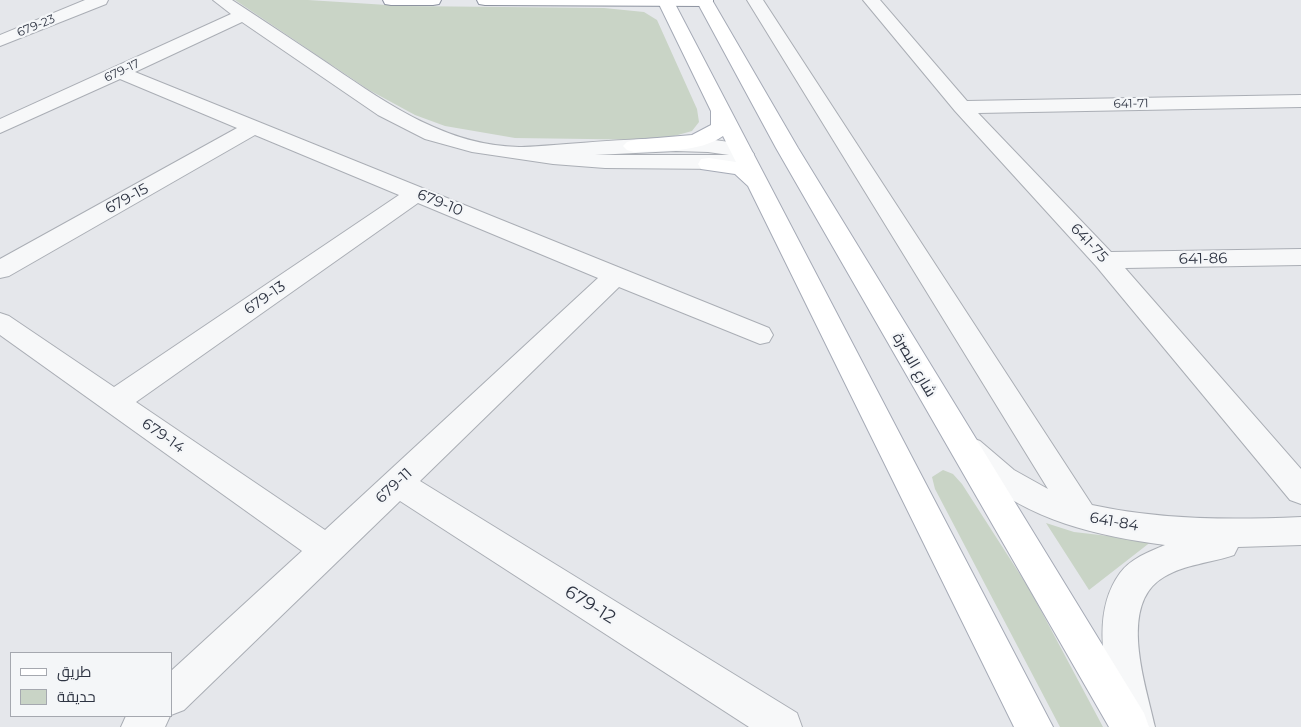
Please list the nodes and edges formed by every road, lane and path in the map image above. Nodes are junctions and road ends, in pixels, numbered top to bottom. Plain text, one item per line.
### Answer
1 (100, 0) edge
2 (221, 0) edge
3 (391, 0) edge
4 (433, 0) edge
5 (485, 0) edge
6 (755, 0) edge
7 (871, 0) edge
8 (665, 1) edge
9 (704, 1) edge
10 (243, 15) junction
11 (0, 41) edge
12 (119, 72) junction
13 (1301, 101) edge
14 (962, 107) junction
15 (0, 108) edge
16 (721, 111) junction
17 (18, 118) junction
18 (0, 126) edge
19 (254, 127) junction
20 (634, 146) junction
21 (765, 150) junction
22 (521, 153) junction
23 (709, 164) junction
24 (759, 185) junction
25 (416, 194) junction
26 (1301, 257) edge
27 (1105, 260) junction
28 (0, 270) edge
29 (616, 276) junction
30 (0, 322) edge
31 (760, 335) dead end
32 (114, 402) junction
33 (954, 433) junction
34 (397, 483) junction
35 (1301, 492) edge
36 (1082, 516) junction
37 (1301, 532) edge
38 (327, 550) junction
39 (172, 696) edge
40 (150, 717) edge
41 (140, 727) edge
42 (783, 727) edge
43 (1034, 727) edge
44 (1130, 727) edge
45 (1136, 727) edge

1 - 11 street, 679-23
2 - 10 street
3 - 4 main road
5 - 8 main road
6 - 36 street
7 - 14 street, 641-75
8 - 9 main road
8 - 16 main road, شارع البصرة
9 - 21 main road, شارع البصرة
10 - 12 street, 679-17
10 - 22 street
12 - 17 street, 679-17
12 - 19 street, 679-10
13 - 14 street, 641-71
14 - 27 street, 641-75
15 - 17 street
16 - 20 main road
16 - 21 main road, شارع البصرة
17 - 18 street, 679-17
19 - 25 street, 679-10
19 - 28 street, 679-15
20 - 21 street
20 - 22 street
21 - 23 street
21 - 24 main road, شارع البصرة
21 - 33 main road, شارع البصرة
22 - 23 street
23 - 24 main road
24 - 43 main road, شارع البصرة
25 - 29 street, 679-10
25 - 32 street, 679-13
26 - 27 street, 641-86
27 - 35 street, 641-75
29 - 31 street, 679-10
29 - 34 street, 679-11
30 - 32 street, 679-14
32 - 38 street, 679-14
33 - 36 street, 641-84
33 - 44 main road, شارع البصرة
34 - 38 street, 679-11
34 - 42 street, 679-12
36 - 37 street, 641-84
37 - 45 street, 641-84
38 - 39 street, 679-11
40 - 41 street

